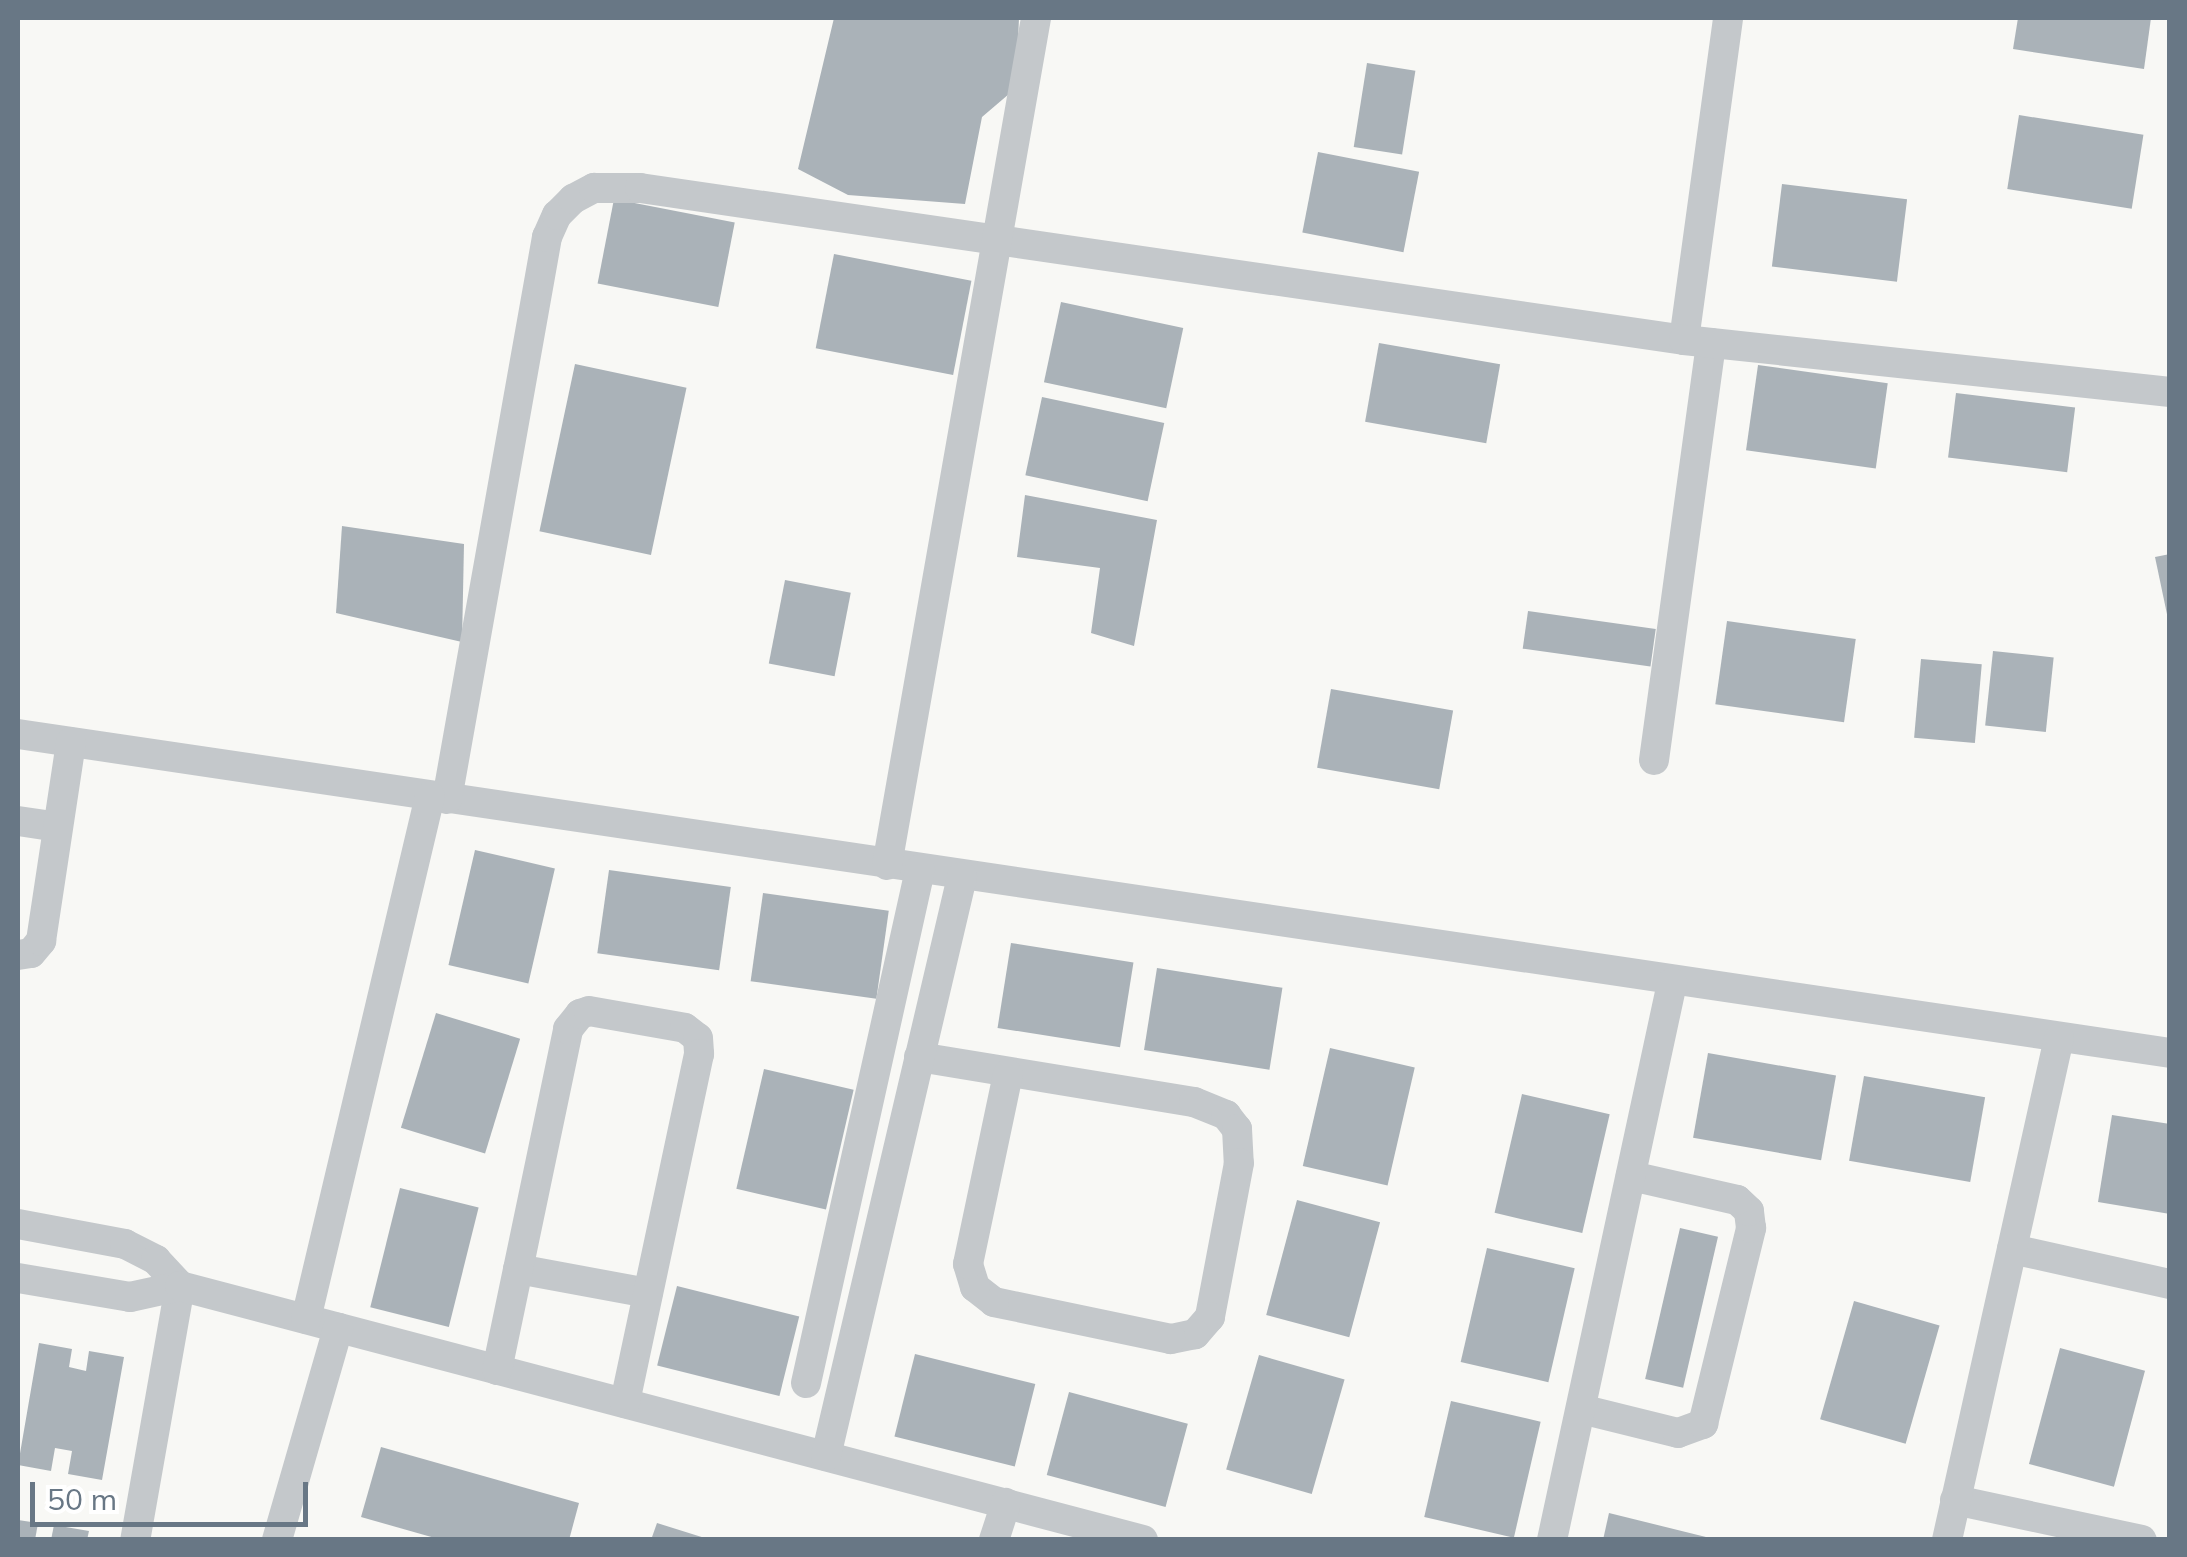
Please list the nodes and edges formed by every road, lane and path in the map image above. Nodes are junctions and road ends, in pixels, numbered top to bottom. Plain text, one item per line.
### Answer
1 (1036, 18) edge
2 (1728, 18) edge
3 (997, 240) junction
4 (1698, 342) junction
5 (2170, 392) edge
6 (18, 734) edge
7 (71, 742) junction
8 (1654, 760) dead end
9 (438, 798) junction
10 (18, 821) edge
11 (58, 827) junction
12 (887, 866) junction
13 (920, 870) junction
14 (962, 876) junction
15 (18, 955) edge
16 (1672, 983) junction
17 (2059, 1038) junction
18 (2170, 1054) edge
19 (919, 1057) junction
20 (1008, 1074) junction
21 (1631, 1176) junction
22 (18, 1224) edge
23 (2012, 1249) junction
24 (518, 1269) junction
25 (18, 1278) edge
26 (2170, 1284) edge
27 (180, 1286) junction
28 (648, 1294) junction
29 (306, 1319) junction
30 (338, 1328) junction
31 (497, 1370) junction
32 (806, 1384) dead end
33 (625, 1403) junction
34 (1580, 1409) junction
35 (826, 1456) junction
36 (1956, 1500) junction
37 (1006, 1504) junction
38 (135, 1540) edge
39 (277, 1540) edge
40 (994, 1540) edge
41 (1142, 1540) edge
42 (1552, 1540) edge
43 (1947, 1540) edge
44 (2142, 1540) edge

1 - 3 street
2 - 4 street
3 - 4 street
3 - 9 street
3 - 12 street
4 - 5 street
4 - 8 street
6 - 7 street
7 - 9 street
7 - 11 street
9 - 12 street
9 - 29 street
10 - 11 street
11 - 15 street
12 - 13 street
13 - 14 street
13 - 32 street
14 - 16 street
14 - 19 street
16 - 17 street
16 - 21 street
17 - 18 street
17 - 23 street
19 - 20 street
19 - 35 street
20 - 20 street
21 - 34 street
21 - 34 street
22 - 27 street
23 - 26 street
23 - 36 street
24 - 28 street
24 - 28 street
24 - 31 street
25 - 27 street
27 - 29 street
27 - 38 street
28 - 33 street
29 - 30 street
30 - 31 street
30 - 39 street
31 - 33 street
33 - 35 street
34 - 42 street
35 - 37 street
36 - 43 street
36 - 44 street
37 - 40 street
37 - 41 street

